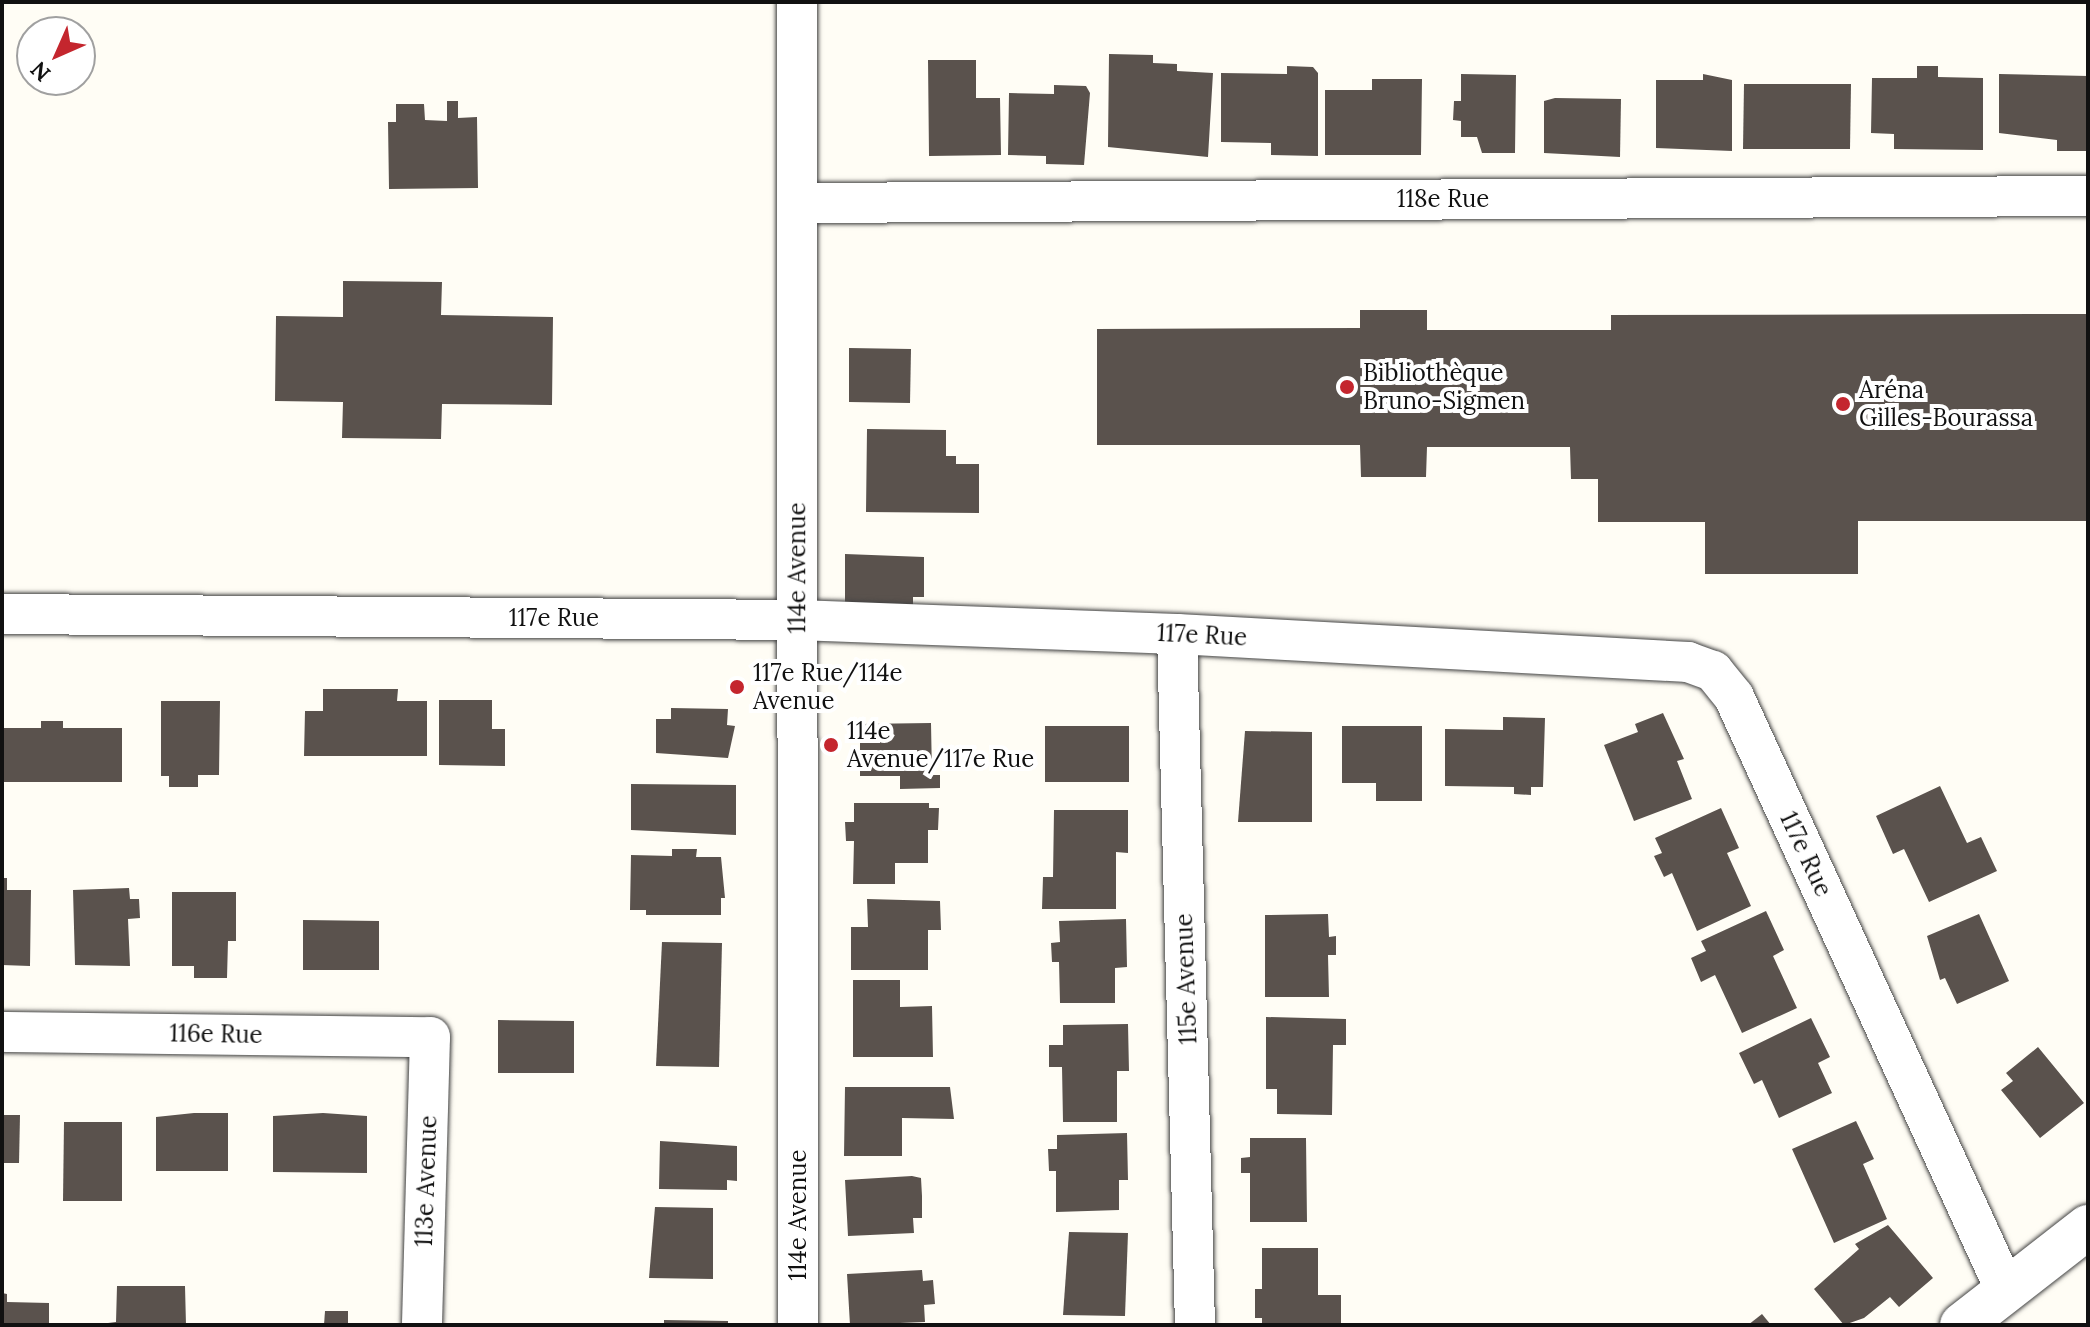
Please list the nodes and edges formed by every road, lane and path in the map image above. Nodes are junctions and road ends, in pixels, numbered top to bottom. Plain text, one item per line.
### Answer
1 (797, 2) edge
2 (2088, 196) edge
3 (797, 203) junction
4 (2, 614) edge
5 (797, 620) junction
6 (1177, 634) junction
7 (2, 1032) edge
8 (430, 1037) joint
9 (2088, 1227) edge
10 (2006, 1291) junction
11 (422, 1325) edge
12 (798, 1325) edge
13 (1195, 1325) edge
14 (1962, 1325) edge

1 - 3 street, 114e Avenue
2 - 3 street, 118e Rue
3 - 5 street, 114e Avenue
4 - 5 street, 117e Rue
5 - 6 street, 117e Rue
5 - 12 street, 114e Avenue
6 - 10 street, 117e Rue
6 - 13 street, 115e Avenue
7 - 8 street, 116e Rue
8 - 11 street, 113e Avenue
9 - 10 street
10 - 14 street

